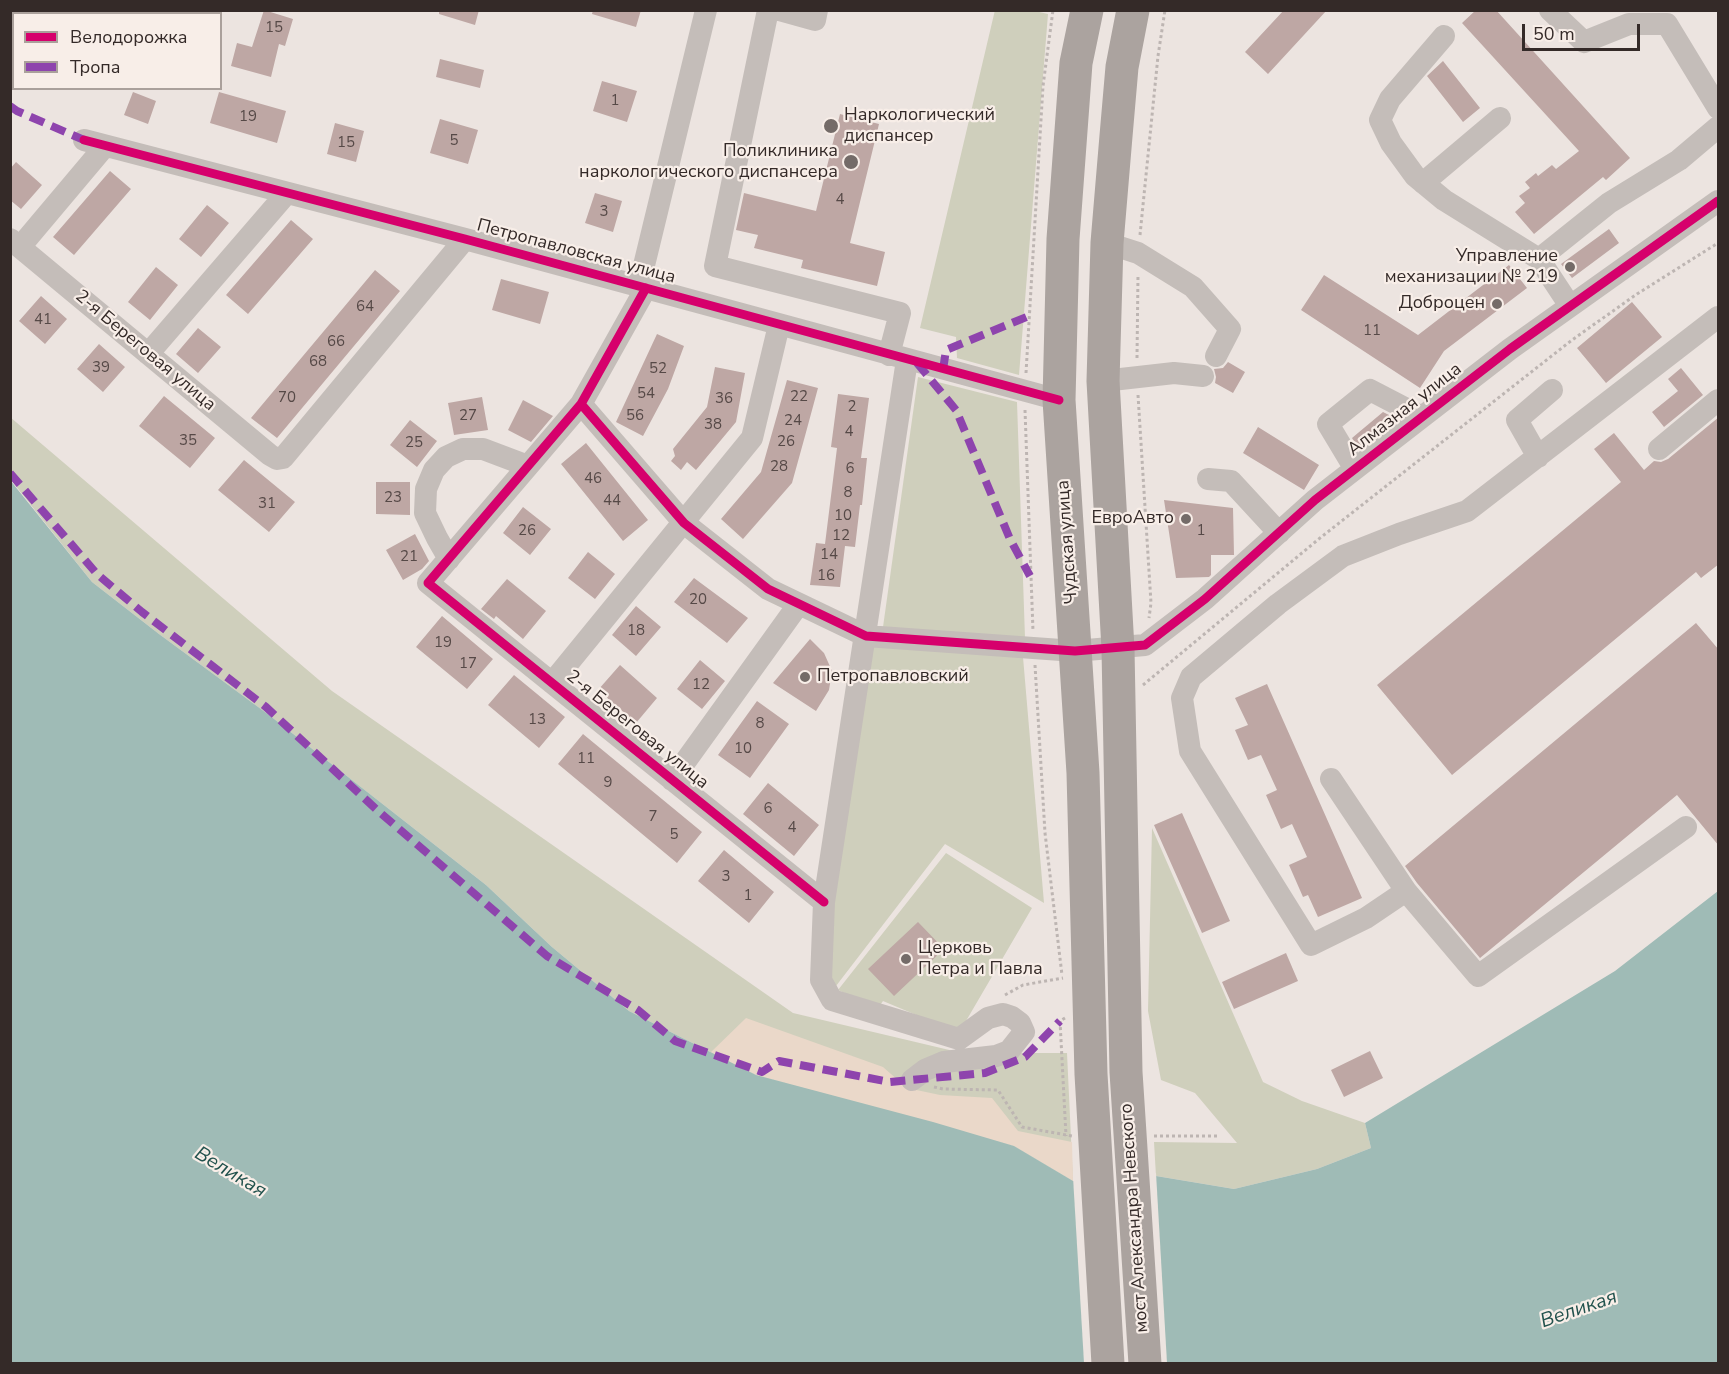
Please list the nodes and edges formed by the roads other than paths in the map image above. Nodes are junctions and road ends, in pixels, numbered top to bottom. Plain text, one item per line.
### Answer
1 (706, 10) edge
2 (768, 10) edge
3 (779, 10) edge
4 (818, 10) edge
5 (1087, 10) edge
6 (1133, 10) edge
7 (1550, 10) edge
8 (1444, 36) dead end
9 (1719, 108) edge
10 (1500, 118) dead end
11 (1719, 127) edge
12 (1071, 132) junction
13 (1116, 136) junction
14 (1423, 183) junction
15 (286, 194) junction
16 (1719, 201) edge
17 (465, 239) junction
18 (1062, 239) junction
19 (15, 243) edge
20 (1107, 243) junction
21 (1539, 259) junction
22 (643, 287) junction
23 (1570, 306) junction
24 (1719, 317) edge
25 (779, 325) junction
26 (148, 354) junction
27 (1216, 356) dead end
28 (898, 357) junction
29 (1203, 376) dead end
30 (1103, 381) junction
31 (1552, 390) dead end
32 (1059, 400) junction
33 (1719, 400) edge
34 (581, 405) junction
35 (1422, 417) junction
36 (1659, 449) dead end
37 (1538, 457) junction
38 (528, 466) junction
39 (1355, 469) junction
40 (1208, 479) dead end
41 (684, 523) junction
42 (1274, 528) junction
43 (1244, 549) dead end
44 (449, 559) junction
45 (798, 605) junction
46 (866, 636) junction
47 (1131, 647) junction
48 (1075, 651) junction
49 (552, 683) junction
50 (1331, 779) dead end
51 (672, 780) junction
52 (1686, 827) dead end
53 (1406, 891) junction
54 (825, 902) junction
55 (1091, 1074) joint
56 (912, 1080) road end
57 (1108, 1364) edge
58 (1145, 1364) edge

1 - 22 street
2 - 28 street
3 - 4 street
5 - 12 highway, Чудская улица
6 - 13 highway
7 - 9 street
8 - 14 street
10 - 14 street
11 - 21 street
12 - 13 highway
12 - 18 highway, Чудская улица
13 - 20 highway
14 - 21 street
15 - 17 street, Петропавловская улица
15 - 19 street, Петропавловская улица
15 - 26 street
16 - 23 street, Алмазная улица
17 - 22 street, Петропавловская улица
17 - 26 street, 2-я Береговая улица
18 - 20 highway
18 - 32 highway, Чудская улица
19 - 26 street, 2-я Береговая улица
20 - 27 street
20 - 30 highway
21 - 23 street
22 - 25 street, Петропавловская улица
22 - 34 street
23 - 35 street, Алмазная улица
24 - 37 street
25 - 28 street, Петропавловская улица
25 - 41 street
28 - 32 street, Петропавловская улица
28 - 46 street
29 - 30 street
30 - 47 highway
31 - 37 street
32 - 48 highway, Чудская улица
33 - 36 street
34 - 38 street
34 - 41 street
35 - 39 street, Алмазная улица
35 - 39 street
37 - 53 street
38 - 44 street
38 - 44 street
39 - 42 street, Алмазная улица
40 - 42 street
41 - 45 street
41 - 49 street
42 - 43 street
42 - 47 street, Алмазная улица
44 - 49 street, 2-я Береговая улица
45 - 46 street
45 - 51 street
46 - 48 street
46 - 54 street
47 - 48 street
47 - 58 highway, мост Александра Невского
48 - 55 highway, Чудская улица
49 - 51 street, 2-я Береговая улица
50 - 53 street
51 - 54 street, 2-я Береговая улица
52 - 53 street
54 - 56 street
55 - 57 highway, мост Александра Невского

